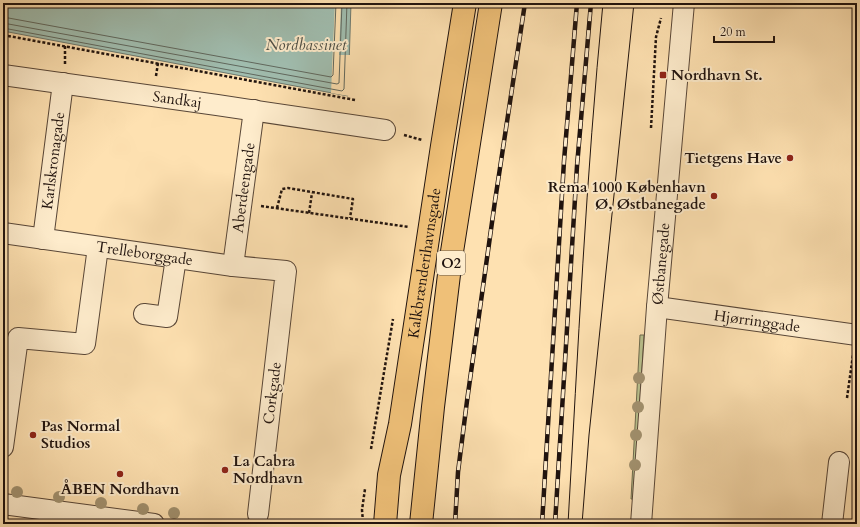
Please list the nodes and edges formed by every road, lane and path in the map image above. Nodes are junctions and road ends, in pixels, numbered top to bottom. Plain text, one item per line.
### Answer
1 (465, 3) edge
2 (491, 3) edge
3 (684, 3) edge
4 (3, 35) edge
5 (65, 46) junction
6 (158, 64) junction
7 (3, 75) edge
8 (64, 76) junction
9 (155, 81) dead end
10 (355, 100) dead end
11 (254, 110) junction
12 (385, 130) joint
13 (442, 146) junction
14 (312, 193) junction
15 (242, 203) junction
16 (277, 208) junction
17 (309, 213) junction
18 (350, 218) junction
19 (429, 230) junction
20 (3, 233) edge
21 (43, 239) junction
22 (98, 247) junction
23 (176, 258) junction
24 (233, 266) junction
25 (286, 272) joint
26 (657, 307) junction
27 (144, 314) dead end
28 (856, 335) edge
29 (847, 398) dead end
30 (3, 447) edge
31 (839, 462) dead end
32 (363, 502) dead end
33 (3, 504) edge
34 (258, 514) dead end
35 (154, 524) edge
36 (363, 524) edge
37 (385, 524) edge
38 (421, 524) edge
39 (641, 524) edge
40 (832, 524) edge

1 - 13 main road, Kalkbrænderihavnsgade / O2
2 - 38 main road, Kalkbrænderihavnsgade / O2
3 - 26 street, Østbanegade
4 - 5 path
5 - 6 path
5 - 8 path
6 - 9 path
6 - 10 path
7 - 8 street, Sandkaj
8 - 11 street, Sandkaj
8 - 21 street, Karlskronagade
11 - 12 street, Sandkaj
11 - 15 street, Aberdeengade
12 - 13 path
13 - 19 main road, Kalkbrænderihavnsgade / O2
14 - 16 path
14 - 17 path
14 - 18 path
15 - 16 path
15 - 24 street, Aberdeengade
16 - 17 path
17 - 18 path
18 - 19 path
19 - 37 main road, Kalkbrænderihavnsgade / O2
20 - 21 street, Trelleborggade
21 - 22 street, Trelleborggade
22 - 23 street, Trelleborggade
22 - 30 street
23 - 24 street, Trelleborggade
23 - 27 street
24 - 25 street, Trelleborggade
25 - 34 street, Corkgade
26 - 28 street, Hjørringgade
26 - 39 street, Østbanegade
28 - 29 path
31 - 40 street
32 - 36 path
33 - 35 street

